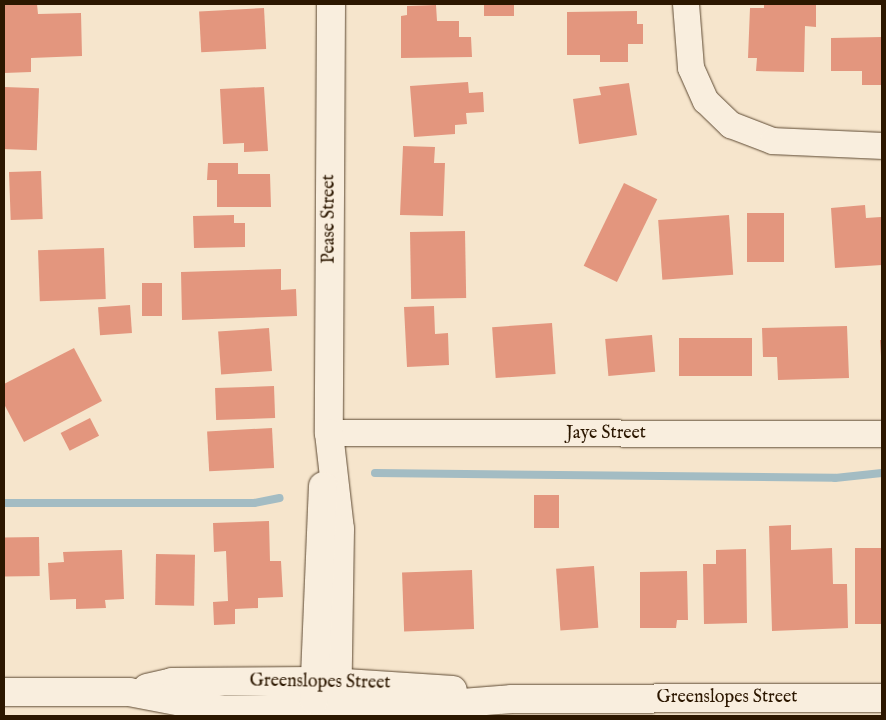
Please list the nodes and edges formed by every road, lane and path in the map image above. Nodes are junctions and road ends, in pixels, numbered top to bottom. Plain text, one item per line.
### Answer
1 (331, 4) edge
2 (686, 4) edge
3 (882, 146) edge
4 (330, 433) junction
5 (882, 434) edge
6 (4, 692) edge
7 (882, 698) edge
8 (326, 702) edge

1 - 4 street, Pease Street
2 - 3 street
4 - 5 street, Jaye Street
4 - 8 street, Pease Street
6 - 8 street, Greenslopes Street
7 - 8 street, Greenslopes Street

